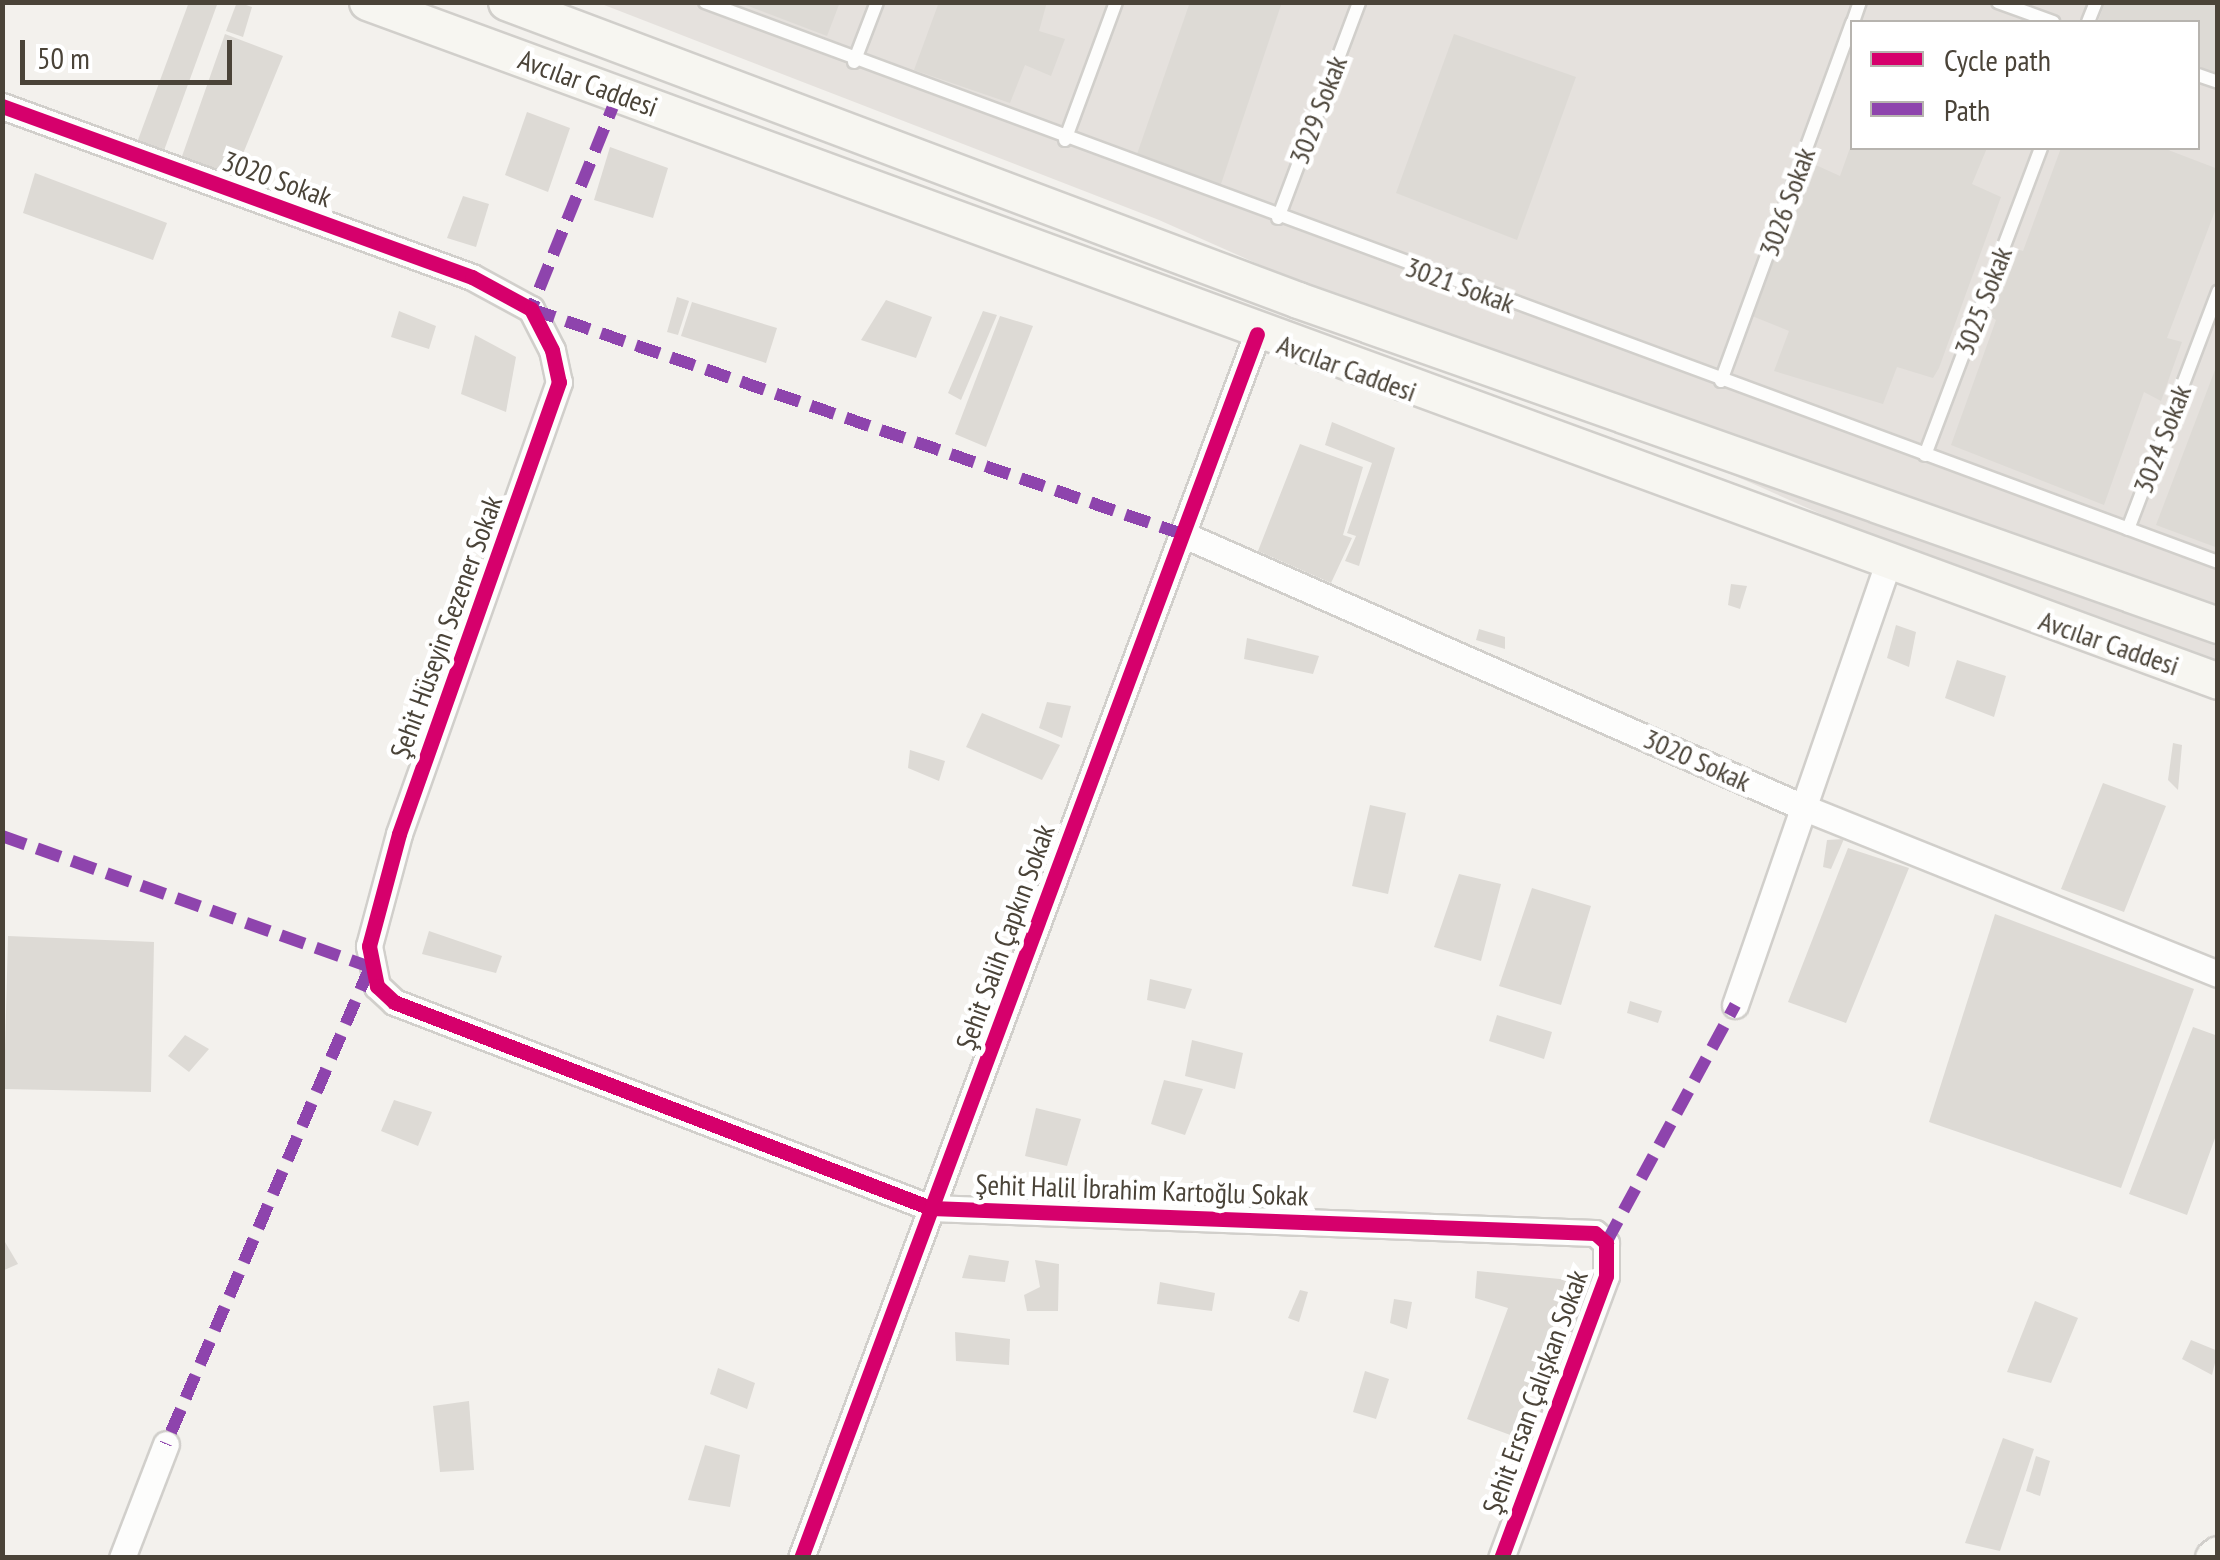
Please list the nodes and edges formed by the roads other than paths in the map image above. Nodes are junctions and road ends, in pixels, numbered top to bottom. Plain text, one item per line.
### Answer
1 (367, 2) edge
2 (506, 2) edge
3 (705, 2) edge
4 (877, 2) edge
5 (1116, 2) edge
6 (1358, 2) edge
7 (1998, 2) edge
8 (2048, 20) edge
9 (1850, 31) edge
10 (854, 62) junction
11 (2, 106) edge
12 (1066, 140) junction
13 (2040, 150) edge
14 (1278, 218) junction
15 (2218, 292) edge
16 (530, 310) joint
17 (1257, 334) junction
18 (1721, 380) junction
19 (1925, 455) junction
20 (2128, 529) junction
21 (1182, 534) junction
22 (2218, 562) edge
23 (1888, 564) junction
24 (2218, 625) edge
25 (2218, 681) edge
26 (1805, 808) junction
27 (370, 966) joint
28 (2218, 974) edge
29 (1735, 1005) dead end
30 (931, 1208) junction
31 (1606, 1243) joint
32 (166, 1444) dead end
33 (122, 1558) edge
34 (801, 1558) edge
35 (1501, 1558) edge

1 - 17 main road, Avcılar Caddesi
2 - 24 main road, Avcılar Caddesi
3 - 10 lane, 3021 Sokak
4 - 10 lane
5 - 12 lane
6 - 14 lane, 3029 Sokak
7 - 8 lane
9 - 18 lane, 3026 Sokak
10 - 12 lane, 3021 Sokak
11 - 16 street, 3020 Sokak
12 - 14 lane, 3021 Sokak
13 - 19 lane, 3025 Sokak
14 - 18 lane, 3021 Sokak
15 - 20 lane, 3024 Sokak
16 - 27 street, Şehit Hüseyin Sezener Sokak
17 - 21 street, Şehit Salih Çapkın Sokak
17 - 23 main road, Avcılar Caddesi
18 - 19 lane, 3021 Sokak
19 - 20 lane, 3021 Sokak
20 - 22 lane, 3021 Sokak
21 - 26 street, 3020 Sokak
21 - 30 street, Şehit Salih Çapkın Sokak
23 - 25 main road, Avcılar Caddesi
23 - 26 street
26 - 28 street, 3020 Sokak
26 - 29 street
27 - 30 street, Şehit Halil İbrahim Kartoğlu Sokak
30 - 31 street, Şehit Halil İbrahim Kartoğlu Sokak
30 - 34 street, Şehit Salih Çapkın Sokak
31 - 35 street, Şehit Ersan Çalışkan Sokak
32 - 33 street

